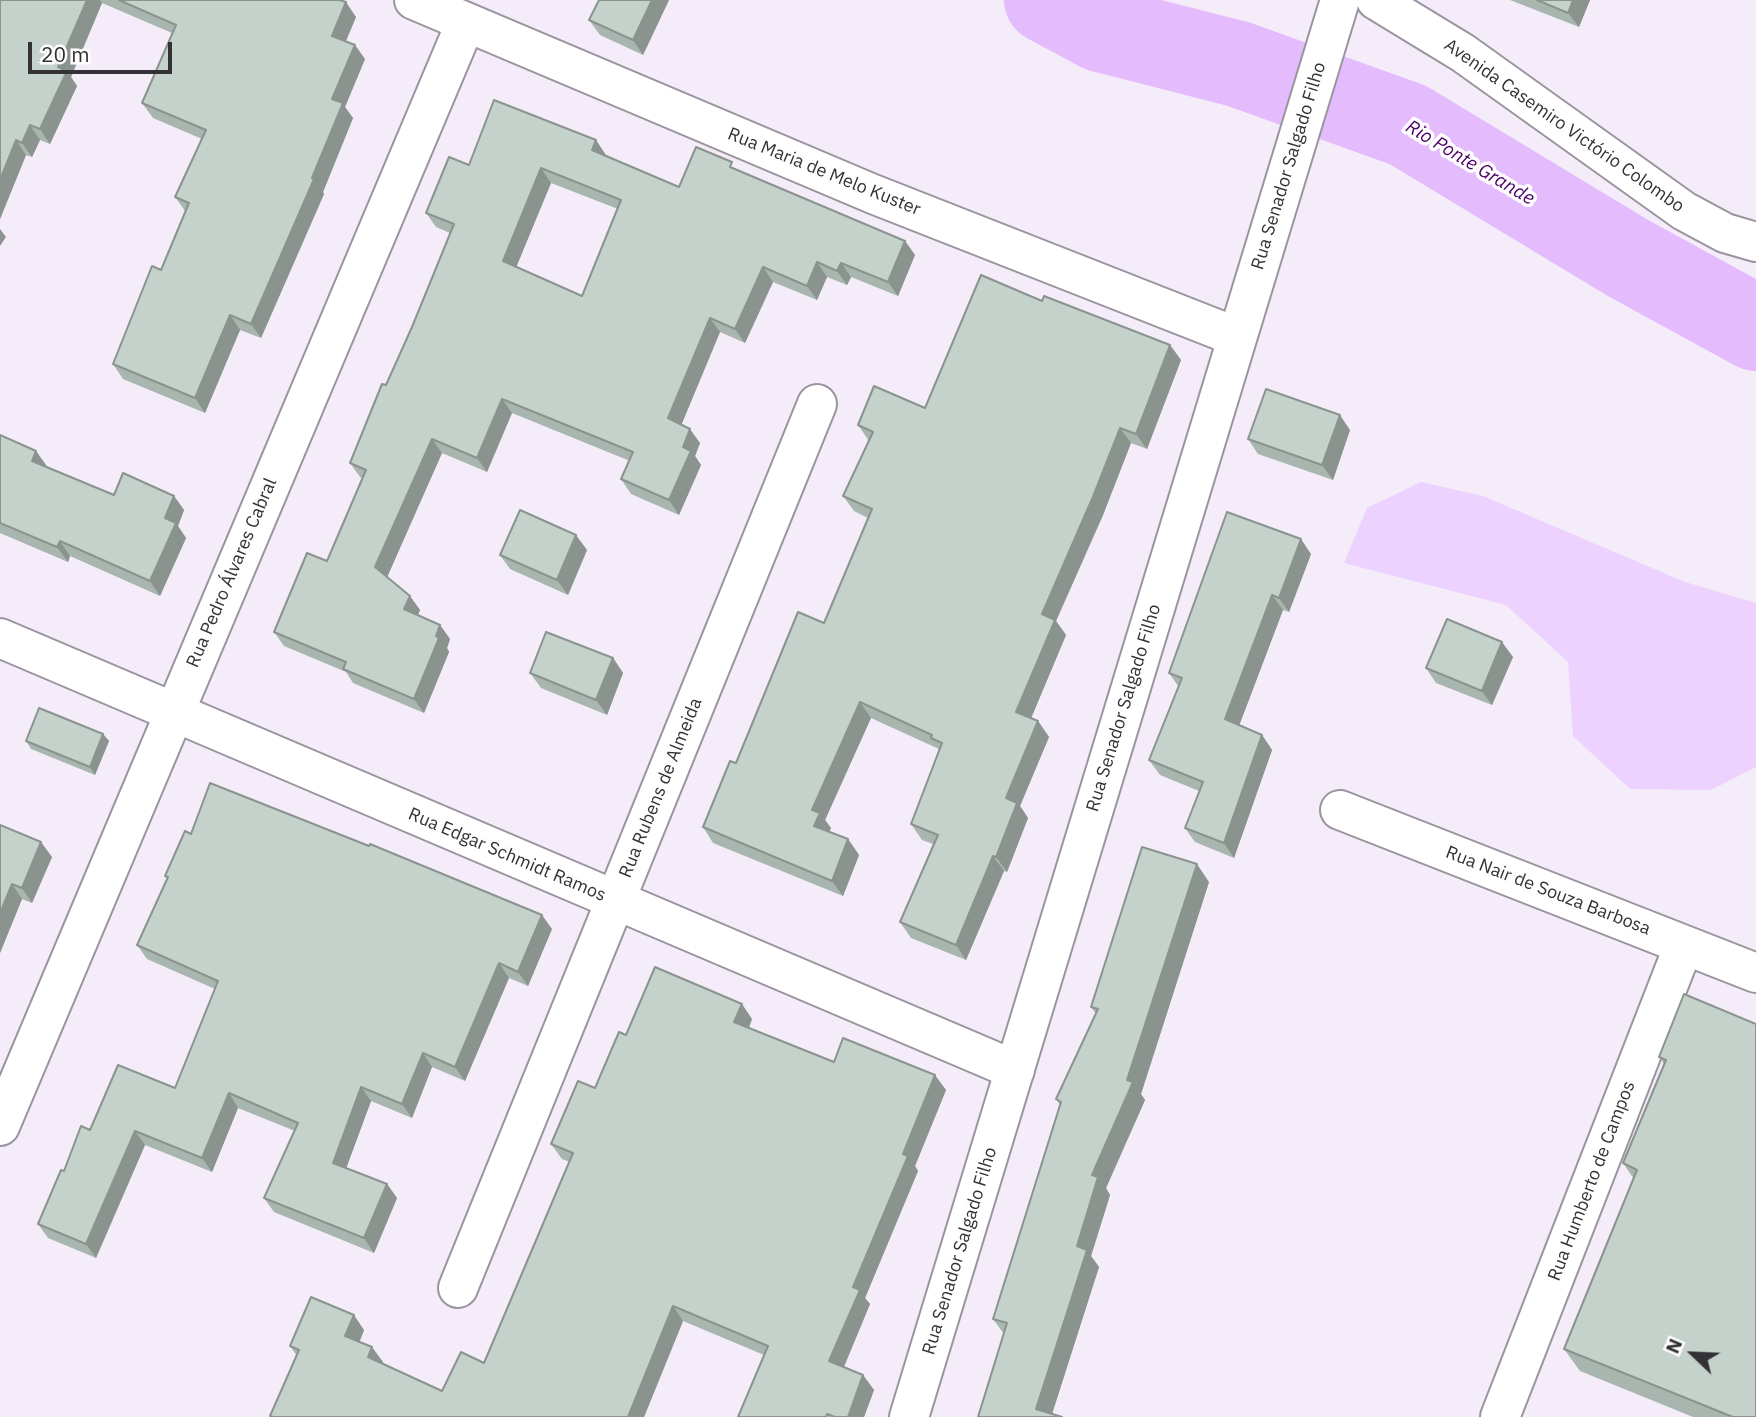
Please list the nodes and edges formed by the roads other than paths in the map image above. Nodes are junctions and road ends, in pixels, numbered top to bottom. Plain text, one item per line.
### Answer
1 (414, 0) edge
2 (1376, 0) edge
3 (1336, 12) edge
4 (466, 22) junction
5 (1756, 242) edge
6 (1237, 337) junction
7 (817, 404) dead end
8 (0, 638) edge
9 (173, 712) junction
10 (1340, 810) dead end
11 (615, 901) junction
12 (1684, 945) junction
13 (1756, 974) edge
14 (1014, 1070) junction
15 (0, 1126) edge
16 (458, 1288) dead end
17 (909, 1417) edge
18 (1500, 1417) edge

1 - 4 street, Rua Maria de Melo Kuster
2 - 5 street, Avenida Casemiro Victório Colombo
3 - 6 street, Rua Senador Salgado Filho
4 - 6 street, Rua Maria de Melo Kuster
4 - 9 street, Rua Pedro Álvares Cabral
6 - 14 street, Rua Senador Salgado Filho
7 - 11 street, Rua Rubens de Almeida
8 - 9 street, Rua Edgar Schmidt Ramos
9 - 11 street, Rua Edgar Schmidt Ramos
9 - 15 street, Rua Pedro Álvares Cabral
10 - 12 street, Rua Nair de Souza Barbosa
11 - 14 street, Rua Edgar Schmidt Ramos
11 - 16 street, Rua Rubens de Almeida
12 - 13 street, Rua Nair de Souza Barbosa
12 - 18 street, Rua Humberto de Campos
14 - 17 street, Rua Senador Salgado Filho

